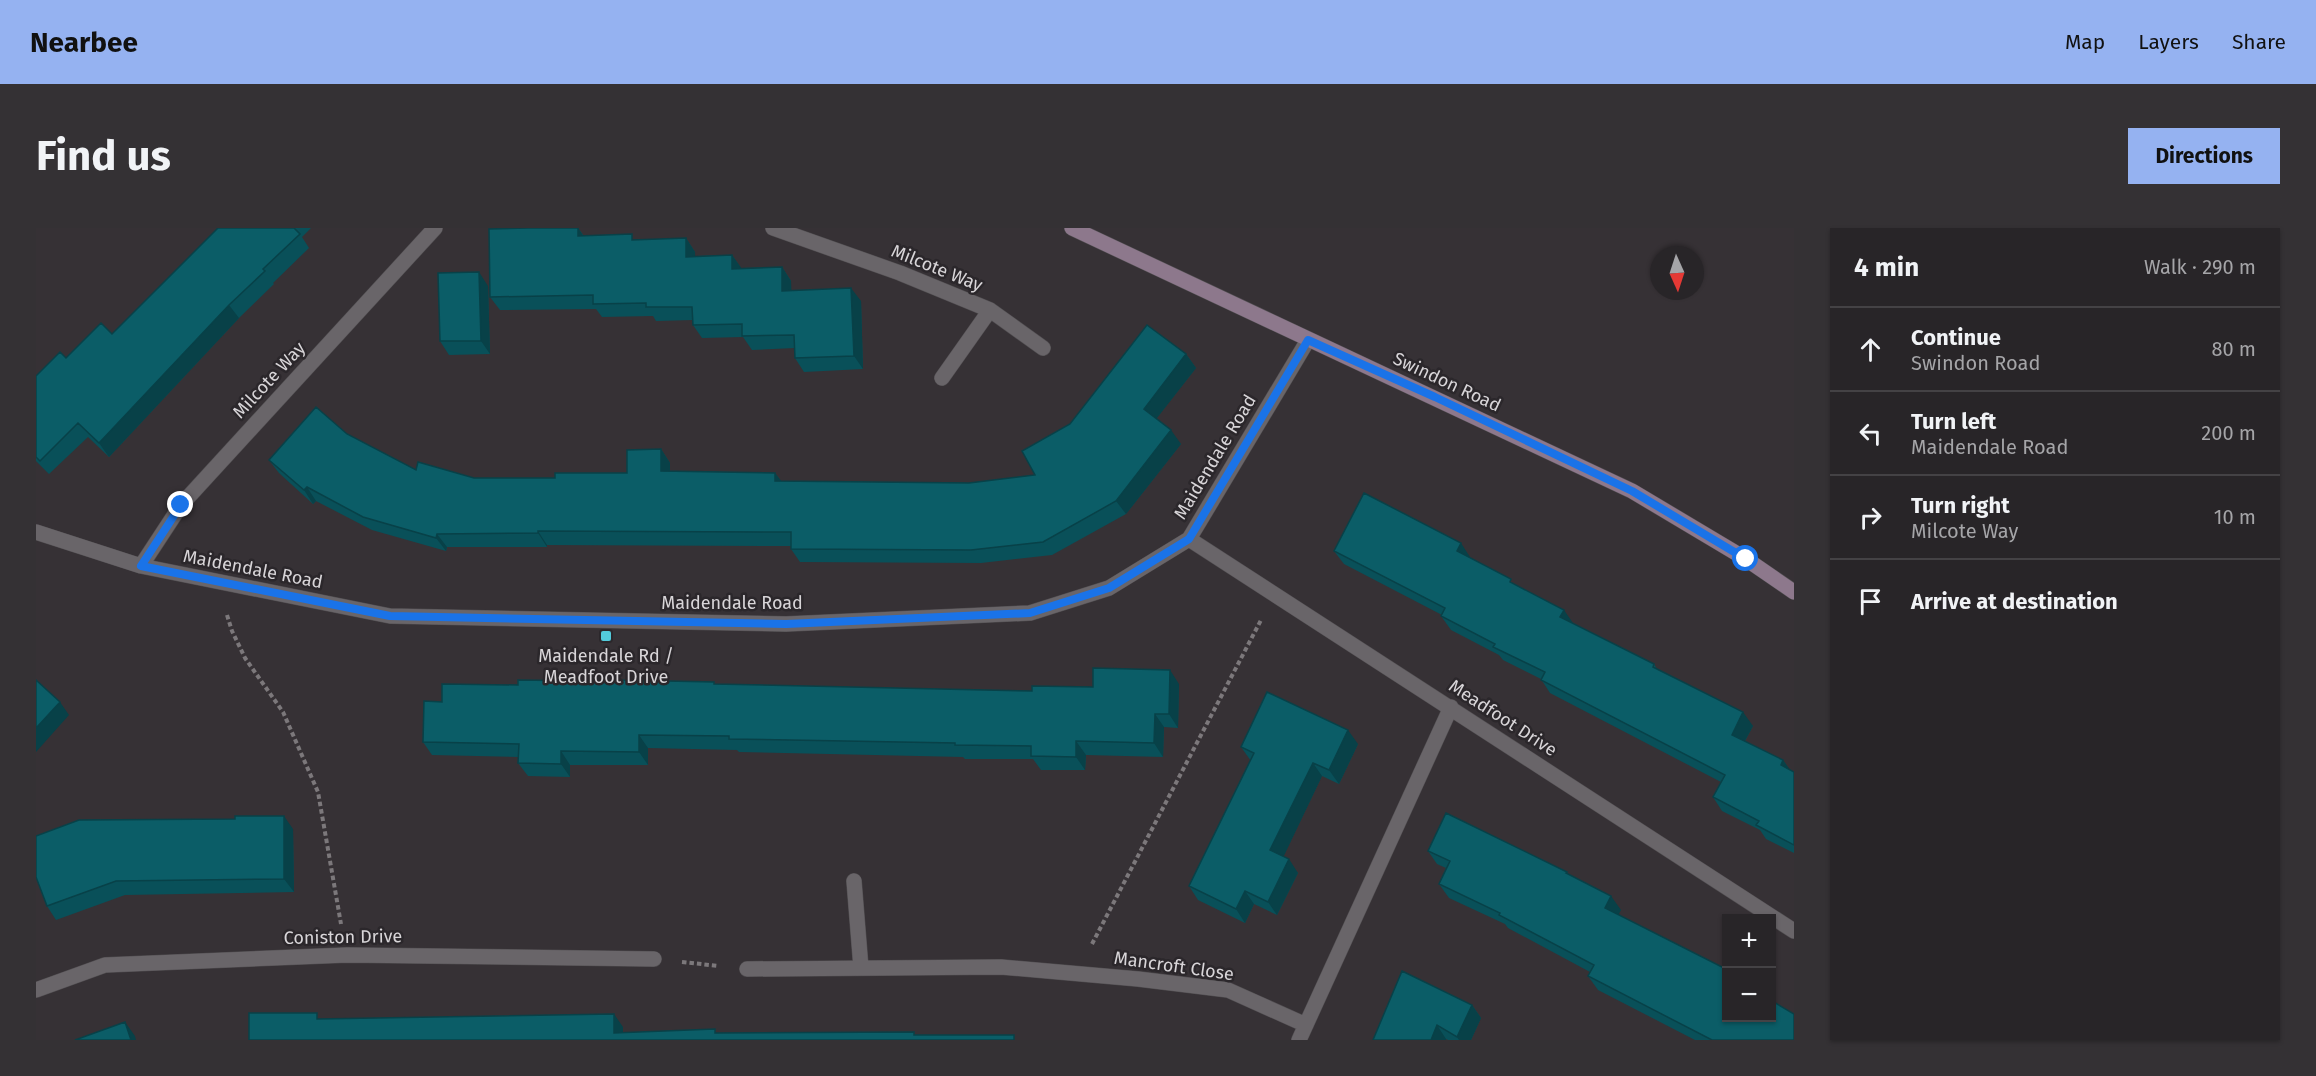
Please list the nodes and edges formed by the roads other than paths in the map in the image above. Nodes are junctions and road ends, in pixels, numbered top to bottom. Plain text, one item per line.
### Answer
1 (435, 228) edge
2 (773, 228) edge
3 (1072, 228) edge
4 (990, 310) junction
5 (1308, 340) junction
6 (1044, 348) dead end
7 (942, 378) dead end
8 (36, 531) edge
9 (1189, 539) junction
10 (141, 566) junction
11 (1794, 592) edge
12 (1451, 707) junction
13 (854, 881) dead end
14 (1794, 931) edge
15 (654, 959) road end
16 (861, 968) junction
17 (747, 969) road end
18 (36, 990) edge
19 (1306, 1024) junction
20 (1299, 1040) edge

1 - 10 street, Milcote Way
2 - 4 street, Milcote Way
3 - 5 main road, Swindon Road
4 - 6 street, Milcote Way
4 - 7 street
5 - 9 street, Maidendale Road
5 - 11 main road, Swindon Road
8 - 10 street, Maidendale Road
9 - 10 street, Maidendale Road
9 - 12 street, Meadfoot Drive
12 - 14 street, Meadfoot Drive
12 - 19 street
13 - 16 street
15 - 18 street, Coniston Drive
16 - 17 street, Mancroft Close
16 - 19 street, Mancroft Close
19 - 20 street

